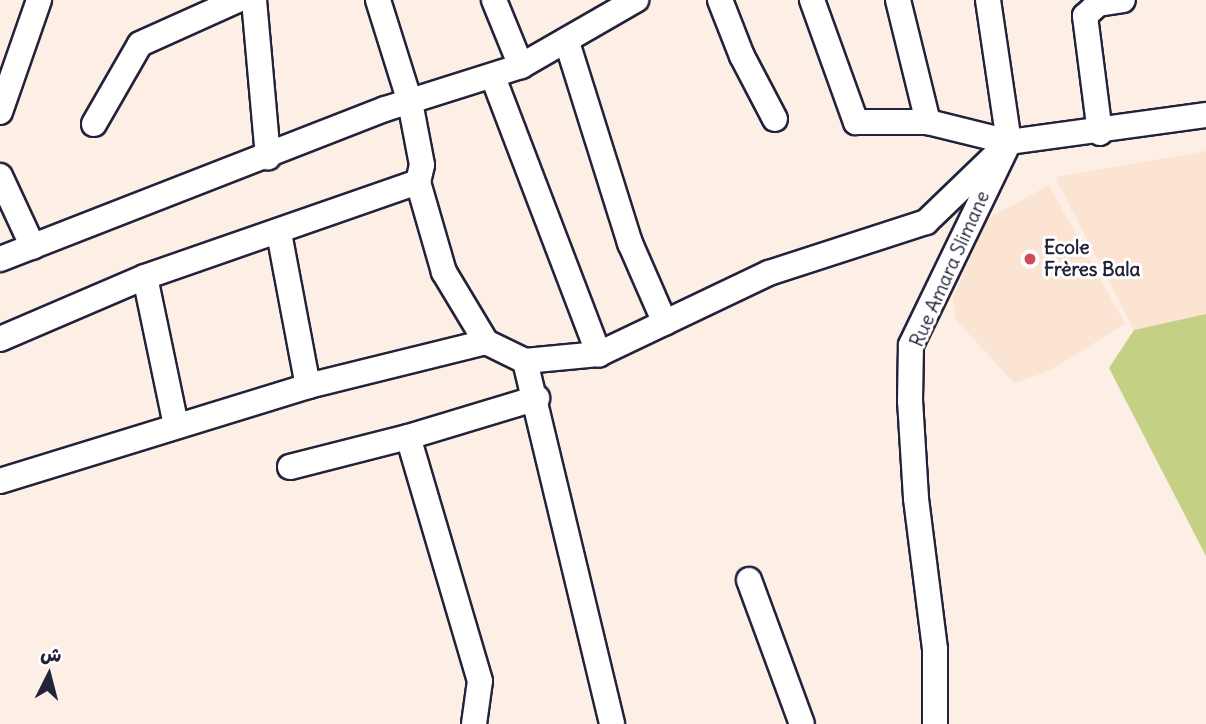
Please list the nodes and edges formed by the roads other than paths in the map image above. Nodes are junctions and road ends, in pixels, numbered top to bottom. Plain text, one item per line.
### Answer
1 (39, 0) edge
2 (238, 0) edge
3 (254, 0) edge
4 (378, 0) edge
5 (494, 0) edge
6 (636, 0) edge
7 (720, 0) edge
8 (812, 0) edge
9 (898, 0) edge
10 (988, 0) edge
11 (1122, 0) edge
12 (598, 9) edge
13 (567, 42) junction
14 (520, 66) junction
15 (493, 77) junction
16 (410, 102) junction
17 (0, 112) edge
18 (1206, 115) edge
19 (775, 119) dead end
20 (928, 122) junction
21 (94, 124) dead end
22 (1100, 133) junction
23 (1009, 142) junction
24 (268, 157) junction
25 (0, 176) edge
26 (418, 182) junction
27 (279, 233) junction
28 (33, 247) junction
29 (0, 258) edge
30 (145, 276) junction
31 (665, 323) junction
32 (0, 339) edge
33 (486, 342) junction
34 (599, 354) junction
35 (525, 361) junction
36 (308, 386) junction
37 (537, 398) junction
38 (176, 426) junction
39 (408, 437) junction
40 (290, 467) dead end
41 (0, 481) edge
42 (749, 580) dead end
43 (474, 724) edge
44 (612, 724) edge
45 (802, 724) edge
46 (935, 724) edge

1 - 17 street
2 - 21 street
3 - 24 street
4 - 16 street
5 - 14 street
6 - 12 street
7 - 19 street
8 - 20 street
9 - 20 street
10 - 23 street
11 - 22 street
12 - 13 street
13 - 14 street
13 - 31 street
14 - 15 street
15 - 16 street
15 - 34 street
16 - 24 street
16 - 26 street
18 - 22 street
20 - 23 street
22 - 23 street
23 - 31 street
23 - 46 street, Rue Amara Slimane
24 - 28 street
25 - 28 street
26 - 27 street
26 - 33 street
27 - 30 street
27 - 36 street
28 - 29 street
30 - 32 street
30 - 38 street
31 - 34 street
33 - 35 street
33 - 36 street
34 - 35 street
35 - 37 street
36 - 38 street
37 - 39 street
37 - 44 street
38 - 41 street
39 - 40 street
39 - 43 street
42 - 45 street

